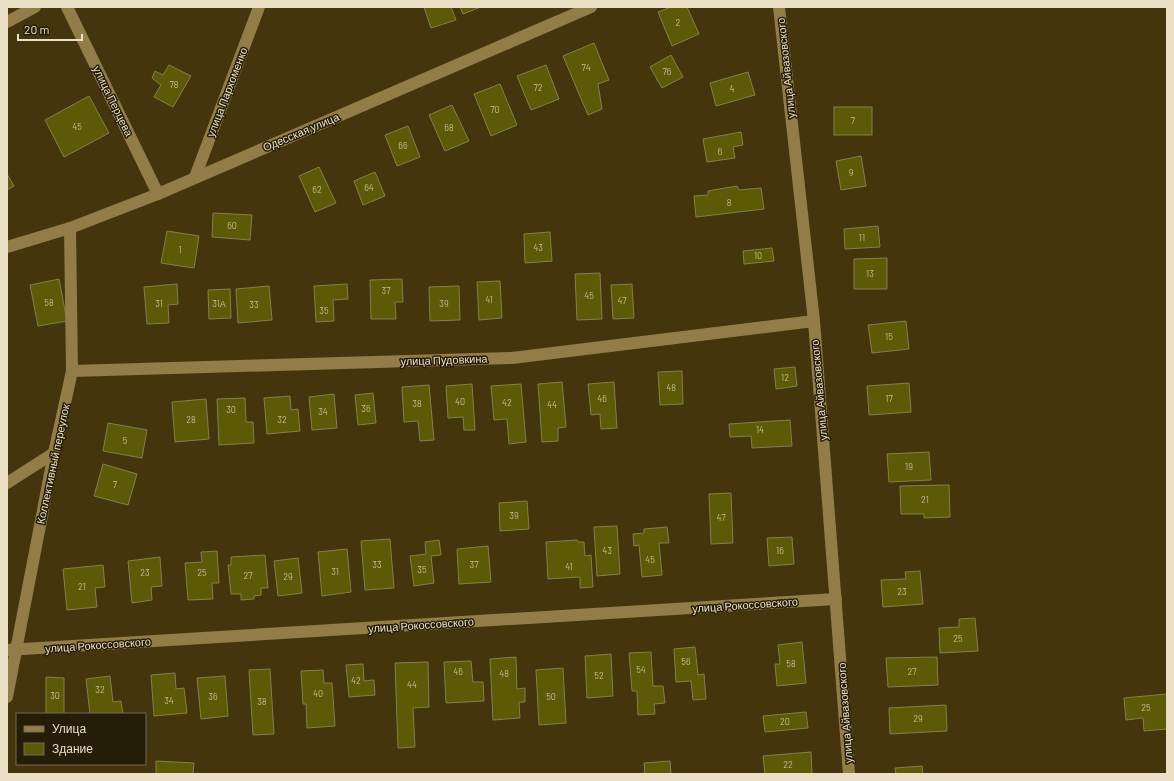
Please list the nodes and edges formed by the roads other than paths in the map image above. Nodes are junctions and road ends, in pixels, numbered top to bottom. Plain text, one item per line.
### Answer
1 (35, 7) edge
2 (68, 7) edge
3 (259, 7) edge
4 (591, 7) edge
5 (779, 7) edge
6 (7, 22) edge
7 (196, 178) junction
8 (158, 194) junction
9 (70, 228) junction
10 (7, 247) edge
11 (814, 321) junction
12 (72, 371) junction
13 (54, 453) junction
14 (7, 483) edge
15 (836, 599) junction
16 (12, 650) edge
17 (7, 697) edge
18 (849, 774) edge

1 - 6 street
2 - 8 street, улица Перцева
3 - 7 street, улица Пархоменко
4 - 7 street, Одесская улица
5 - 11 street, улица Айвазовского
7 - 8 street, Одесская улица
8 - 9 street, Одесская улица
9 - 10 street, Одесская улица
9 - 12 street, Коллективный переулок
11 - 12 street, улица Пудовкина
11 - 15 street, улица Айвазовского
12 - 13 street, Коллективный переулок
13 - 14 street
13 - 16 street, Коллективный переулок
15 - 16 street, улица Рокоссовского
15 - 18 street, улица Айвазовского
16 - 17 street, Коллективный переулок

